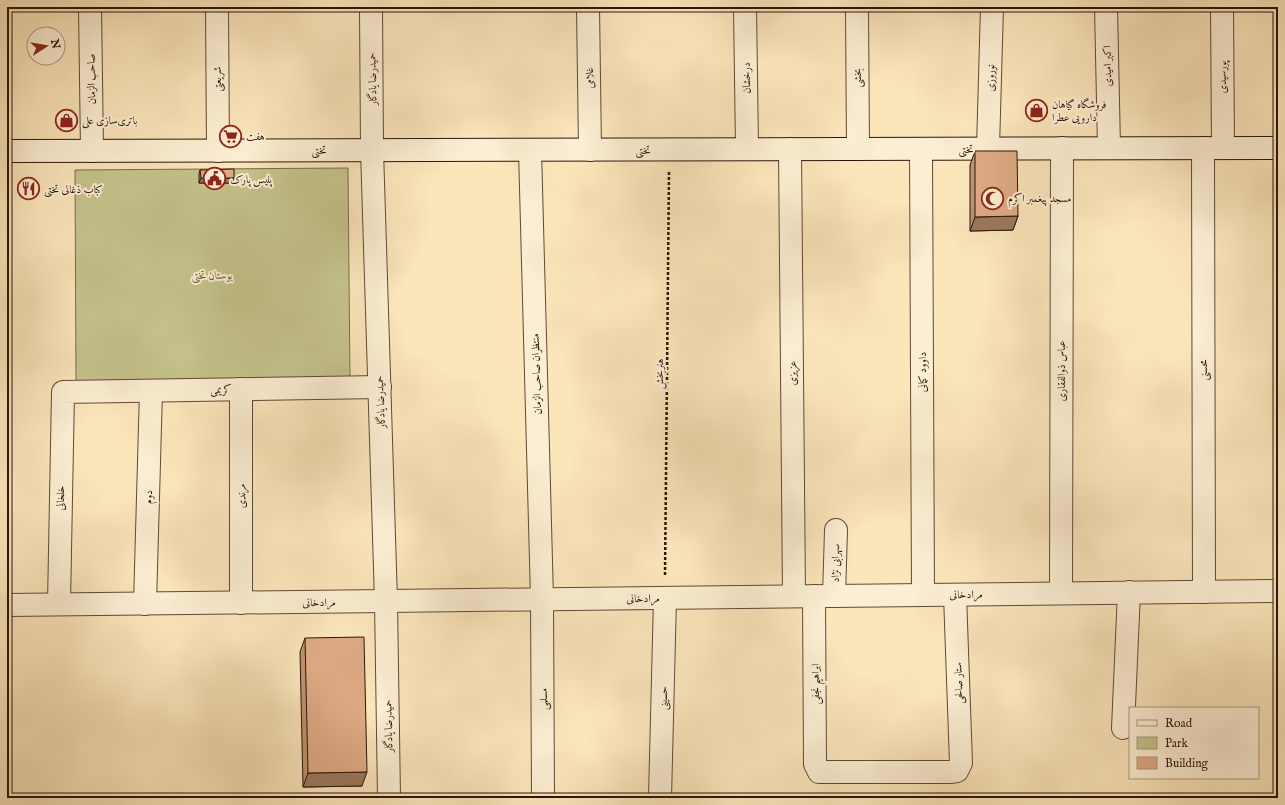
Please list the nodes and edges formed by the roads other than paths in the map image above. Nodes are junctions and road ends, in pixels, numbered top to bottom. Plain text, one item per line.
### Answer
1 (90, 7) edge
2 (217, 7) edge
3 (371, 7) edge
4 (588, 7) edge
5 (745, 7) edge
6 (857, 7) edge
7 (992, 7) edge
8 (1106, 7) edge
9 (1222, 7) edge
10 (988, 148) junction
11 (1062, 148) junction
12 (1109, 148) junction
13 (1213, 148) junction
14 (1278, 148) edge
15 (747, 149) junction
16 (790, 149) junction
17 (858, 149) junction
18 (921, 149) junction
19 (372, 150) junction
20 (530, 150) junction
21 (590, 150) junction
22 (7, 151) edge
23 (92, 151) junction
24 (218, 151) junction
25 (380, 387) junction
26 (241, 389) junction
27 (151, 391) junction
28 (63, 392) joint
29 (836, 530) dead end
30 (1278, 591) edge
31 (1129, 592) junction
32 (1204, 592) junction
33 (1061, 593) junction
34 (955, 594) junction
35 (923, 595) junction
36 (814, 596) junction
37 (665, 598) junction
38 (542, 599) junction
39 (386, 601) junction
40 (241, 603) junction
41 (59, 604) junction
42 (145, 604) junction
43 (7, 605) edge
44 (1123, 728) dead end
45 (819, 772) joint
46 (389, 798) edge
47 (543, 798) edge
48 (660, 798) edge

1 - 23 street, صاحب الزمان
2 - 24 street, شریعتی
3 - 19 street, حمیدرضا یادگار
4 - 21 street, غلامی
5 - 15 street, درخشان
6 - 17 street, بخشی
7 - 10 street, نوروزی
8 - 12 street, اکبر امیدی
9 - 13 street, پورسیدی
10 - 11 street, تختی
10 - 18 street, تختی
11 - 12 street, تختی
11 - 33 street, عباس ذوالفقاری
12 - 13 street, تختی
13 - 14 street, تختی
13 - 32 street, محسنی
15 - 16 street, تختی
15 - 21 street, تختی
16 - 17 street, تختی
16 - 36 street, عزیزی
17 - 18 street, تختی
18 - 35 street, داوود کمانی
19 - 20 street, تختی
19 - 24 street, تختی
19 - 25 street, حمیدرضا یادگار
20 - 21 street, تختی
20 - 38 street, منتظران صاحب الزمان
22 - 23 street, تختی
23 - 24 street, تختی
25 - 26 street, کریمی
25 - 39 street, حمیدرضا یادگار
26 - 27 street, کریمی
26 - 40 street, مرندی
27 - 28 street, کریمی
27 - 42 street, دوم
28 - 41 street, خلخالی
29 - 36 street, سهرابی نژاد
30 - 32 street, مرادخانی
31 - 32 street, مرادخانی
31 - 33 street, مرادخانی
31 - 44 street
33 - 34 street, مرادخانی
34 - 35 street, مرادخانی
34 - 45 street, ستار صالحی
35 - 36 street, مرادخانی
36 - 37 street, مرادخانی
36 - 45 street, ابراهیم نجفی
37 - 38 street, مرادخانی
37 - 48 street, حسینی
38 - 39 street, مرادخانی
38 - 47 street, مسلمی
39 - 40 street, مرادخانی
39 - 46 street, حمیدرضا یادگار
40 - 42 street, مرادخانی
41 - 42 street, مرادخانی
41 - 43 street, مرادخانی

